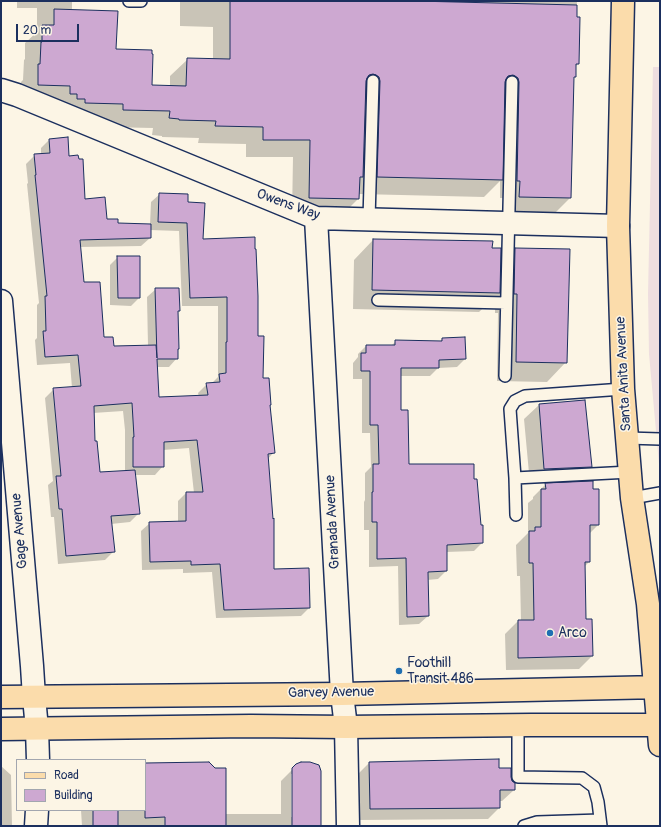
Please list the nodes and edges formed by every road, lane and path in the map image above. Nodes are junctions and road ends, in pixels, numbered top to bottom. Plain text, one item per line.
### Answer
1 (130, 1) edge
2 (141, 1) edge
3 (623, 1) edge
4 (373, 81) dead end
5 (512, 82) dead end
6 (1, 90) edge
7 (316, 218) junction
8 (369, 219) junction
9 (508, 223) junction
10 (618, 226) junction
11 (378, 300) dead end
12 (1, 302) edge
13 (506, 303) junction
14 (505, 376) dead end
15 (623, 389) junction
16 (627, 438) junction
17 (660, 438) edge
18 (630, 472) junction
19 (515, 478) junction
20 (660, 493) edge
21 (632, 498) junction
22 (516, 515) dead end
23 (658, 687) edge
24 (342, 694) junction
25 (1, 697) edge
26 (34, 697) junction
27 (518, 725) junction
28 (346, 727) junction
29 (1, 729) edge
30 (37, 729) junction
31 (660, 732) edge
32 (38, 759) edge
33 (37, 811) edge
34 (600, 823) edge
35 (36, 826) edge
36 (348, 826) edge
37 (524, 826) edge

1 - 2 lane
3 - 10 main road, Santa Anita Avenue
4 - 8 lane
5 - 9 lane
6 - 7 street, Owens Way
7 - 8 street, Owens Way
7 - 24 street, Granada Avenue
8 - 9 street, Owens Way
9 - 10 street, Owens Way
9 - 13 lane
10 - 15 main road, Santa Anita Avenue
11 - 13 lane
12 - 26 street, Gage Avenue
13 - 14 lane
15 - 16 main road, Santa Anita Avenue
15 - 19 lane
16 - 17 lane
16 - 18 main road, Santa Anita Avenue
18 - 19 lane
18 - 21 main road, Santa Anita Avenue
19 - 22 lane
20 - 21 lane
21 - 23 main road, Santa Anita Avenue
23 - 24 main road, Garvey Avenue
23 - 31 main road, Santa Anita Avenue
24 - 26 main road, Garvey Avenue
24 - 28 street, Granada Avenue
25 - 26 main road, Garvey Avenue
26 - 30 street, Gage Avenue
27 - 28 main road
27 - 31 main road
27 - 34 lane
28 - 30 main road
28 - 36 street, Granada Avenue
29 - 30 main road
30 - 32 street, Gage Avenue
33 - 35 street
34 - 37 lane

